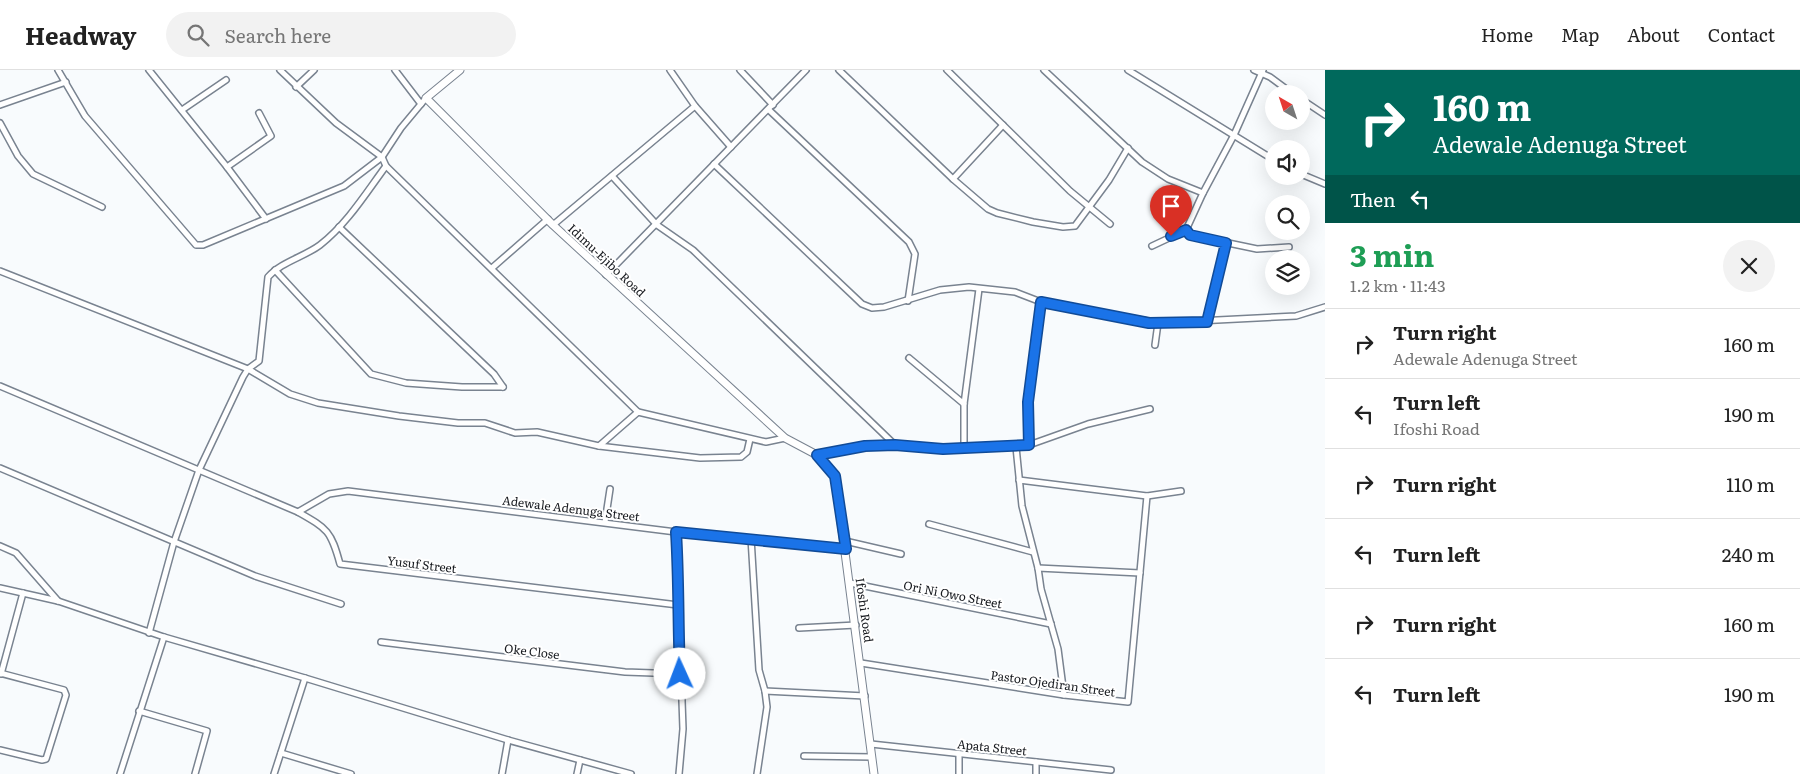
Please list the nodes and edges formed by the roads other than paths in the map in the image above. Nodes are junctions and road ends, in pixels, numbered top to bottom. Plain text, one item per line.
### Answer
1 (58, 70) edge
2 (149, 70) edge
3 (280, 70) edge
4 (314, 70) edge
5 (395, 70) edge
6 (460, 70) edge
7 (670, 70) edge
8 (740, 70) edge
9 (806, 70) edge
10 (840, 70) edge
11 (948, 70) edge
12 (1044, 70) edge
13 (1128, 70) edge
14 (1254, 70) edge
15 (1262, 72) edge
16 (226, 80) dead end
17 (66, 82) junction
18 (1281, 85) edge
19 (296, 87) junction
20 (426, 98) junction
21 (420, 104) junction
22 (0, 105) edge
23 (1310, 105) edge
24 (694, 106) junction
25 (771, 108) junction
26 (182, 110) junction
27 (259, 113) dead end
28 (1325, 115) edge
29 (0, 123) edge
30 (1003, 125) junction
31 (1234, 135) junction
32 (731, 146) junction
33 (1128, 148) junction
34 (1265, 154) edge
35 (382, 157) junction
36 (714, 164) junction
37 (227, 166) junction
38 (386, 166) junction
39 (612, 176) junction
40 (1310, 178) edge
41 (953, 179) junction
42 (1325, 184) edge
43 (1203, 193) junction
44 (1089, 206) junction
45 (102, 207) dead end
46 (266, 219) junction
47 (550, 222) junction
48 (1110, 224) dead end
49 (657, 225) junction
50 (339, 227) junction
51 (1186, 230) junction
52 (1226, 243) junction
53 (1152, 246) dead end
54 (1288, 247) dead end
55 (492, 268) junction
56 (275, 270) junction
57 (0, 271) edge
58 (606, 275) junction
59 (979, 289) junction
60 (908, 301) junction
61 (1041, 302) junction
62 (1325, 307) edge
63 (1207, 322) junction
64 (1158, 323) junction
65 (1154, 345) dead end
66 (909, 358) dead end
67 (248, 369) junction
68 (0, 386) edge
69 (964, 404) junction
70 (1150, 409) dead end
71 (638, 412) junction
72 (750, 438) junction
73 (785, 438) junction
74 (895, 445) junction
75 (1029, 445) junction
76 (599, 446) junction
77 (1016, 447) junction
78 (964, 448) junction
79 (817, 455) junction
80 (0, 468) edge
81 (199, 470) junction
82 (1019, 480) junction
83 (610, 489) dead end
84 (1180, 491) dead end
85 (1146, 496) junction
86 (298, 512) junction
87 (605, 522) junction
88 (928, 524) dead end
89 (676, 532) junction
90 (751, 538) junction
91 (174, 542) junction
92 (845, 545) junction
93 (0, 546) edge
94 (1033, 552) junction
95 (901, 554) dead end
96 (1038, 568) junction
97 (1140, 573) junction
98 (850, 583) junction
99 (0, 588) edge
100 (23, 593) junction
101 (58, 601) junction
102 (341, 604) dead end
103 (678, 605) junction
104 (1052, 624) junction
105 (856, 625) junction
106 (799, 628) dead end
107 (149, 633) junction
108 (164, 637) junction
109 (382, 642) dead end
110 (861, 663) junction
111 (1, 673) edge
112 (680, 674) junction
113 (305, 678) junction
114 (765, 691) junction
115 (1064, 695) junction
116 (865, 696) junction
117 (139, 711) junction
118 (508, 740) junction
119 (871, 744) junction
120 (0, 750) edge
121 (281, 753) junction
122 (959, 754) junction
123 (804, 756) dead end
124 (872, 758) junction
125 (580, 760) junction
126 (1036, 762) junction
127 (1111, 770) dead end
128 (120, 774) edge
129 (195, 774) edge
130 (274, 774) edge
131 (351, 774) edge
132 (502, 774) edge
133 (577, 774) edge
134 (631, 774) edge
135 (679, 774) edge
136 (757, 774) edge
137 (874, 774) edge
138 (959, 774) edge
139 (1036, 774) edge

1 - 17 street
2 - 26 street
3 - 19 street
4 - 19 street
5 - 21 street
6 - 20 main road
7 - 24 street
8 - 25 street
9 - 25 street
10 - 41 street
11 - 30 street
12 - 33 street
13 - 31 street
14 - 15 street
15 - 18 street
15 - 31 street
16 - 26 street
17 - 22 street
17 - 46 street
19 - 35 street
20 - 21 street
20 - 47 main road, Idimu-Ejibo Road
21 - 35 street
23 - 28 street
24 - 32 street
24 - 39 street
25 - 32 street
25 - 60 street
26 - 37 street
27 - 37 street
29 - 45 street
30 - 41 street
30 - 44 street
31 - 34 street
31 - 43 street
32 - 36 street
33 - 43 street
33 - 44 street
35 - 38 street
35 - 46 street
36 - 49 street
36 - 60 street
37 - 46 street
38 - 50 street
38 - 55 street
39 - 47 street
39 - 49 street
40 - 42 street
41 - 44 street
43 - 51 street
44 - 48 street
47 - 55 street
47 - 58 main road, Idimu-Ejibo Road
49 - 58 street
49 - 74 street
50 - 56 street
50 - 56 street
51 - 52 street
51 - 53 street
52 - 54 street
52 - 63 street
55 - 71 street
56 - 67 street
57 - 67 street
58 - 73 main road, Idimu-Ejibo Road
59 - 60 street
59 - 61 street
59 - 69 street
61 - 64 street
61 - 75 street
62 - 63 street
63 - 64 street
64 - 65 street
66 - 69 street
67 - 76 street
67 - 81 street
68 - 81 street, Yusuf Street
69 - 78 street
70 - 75 street
71 - 72 street
71 - 76 street
72 - 73 street
72 - 76 street
73 - 79 main road, Idimu-Ejibo Road
74 - 78 street
74 - 79 street
75 - 77 street
77 - 78 street
77 - 82 street
79 - 92 main road, Ifoshi Road
80 - 91 street
81 - 86 street, Yusuf Street
81 - 91 street
82 - 85 street
82 - 94 street
83 - 87 street
84 - 85 street
85 - 97 street, Pastor Ojediran Street
86 - 87 street, Adewale Adenuga Street
86 - 103 street, Yusuf Street
87 - 89 street, Adewale Adenuga Street
88 - 94 street
89 - 90 street, Adewale Adenuga Street
89 - 103 street
90 - 92 street, Adewale Adenuga Street
90 - 114 street
91 - 102 street
91 - 107 street
92 - 95 street, Adewale Adenuga Street
92 - 98 main road, Ifoshi Road
93 - 101 street
94 - 96 street
96 - 97 street
96 - 104 street
97 - 115 street, Pastor Ojediran Street
98 - 104 street, Ori Ni Owo Street
98 - 105 main road, Ifoshi Road
99 - 100 street
100 - 101 street
100 - 111 street
101 - 107 street
103 - 112 street
104 - 115 street
105 - 106 street
105 - 110 main road, Ifoshi Road
107 - 108 street
108 - 113 street
108 - 117 street
109 - 112 street, Oke Close
110 - 115 street, Pastor Ojediran Street
110 - 116 main road, Ifoshi Road
111 - 120 street
112 - 135 street
113 - 118 street
113 - 121 street
114 - 116 street
114 - 136 street
116 - 119 main road, Ifoshi Road
117 - 128 street
117 - 129 street
118 - 125 street
118 - 132 street
119 - 122 street, Apata Street
119 - 124 main road, Ifoshi Road
121 - 130 street
121 - 131 street
122 - 126 street, Apata Street
122 - 138 street
123 - 124 street
124 - 137 main road, Ifoshi Road
125 - 133 street
125 - 134 street
126 - 127 street, Apata Street
126 - 139 street

